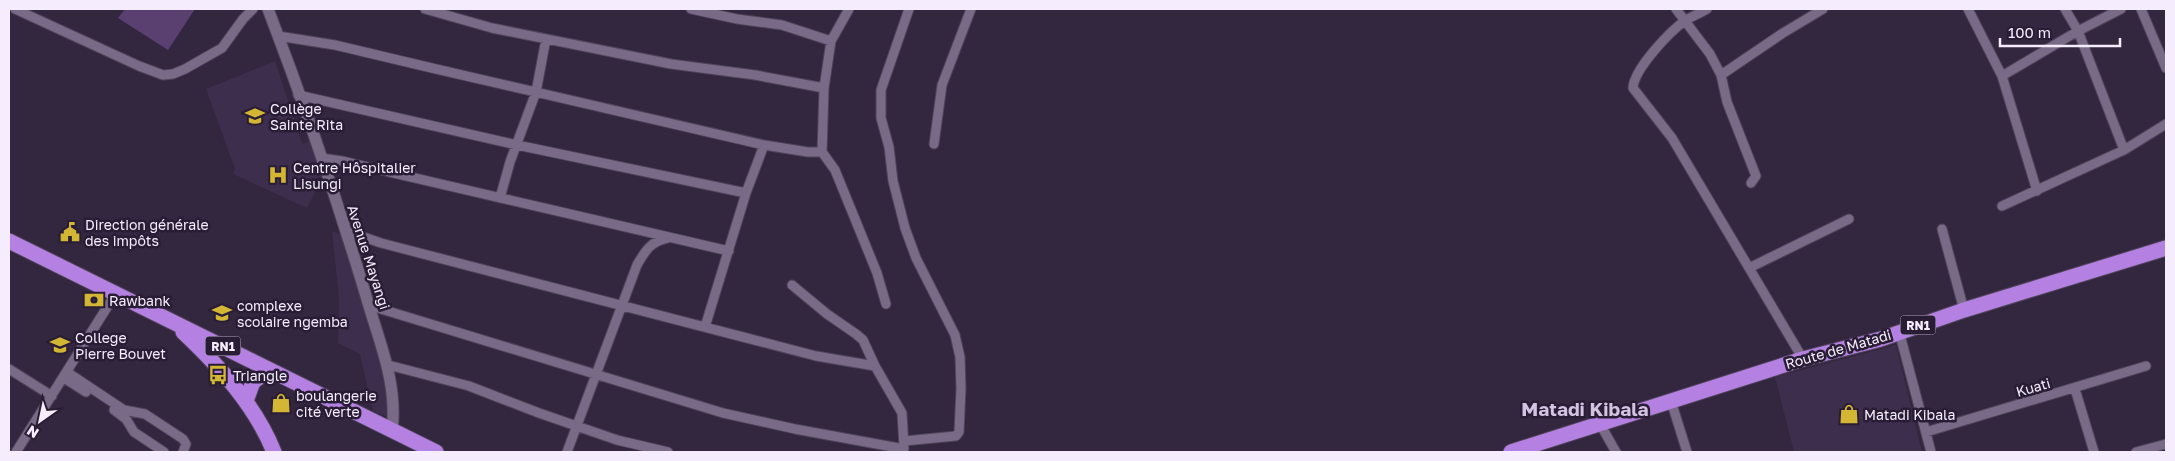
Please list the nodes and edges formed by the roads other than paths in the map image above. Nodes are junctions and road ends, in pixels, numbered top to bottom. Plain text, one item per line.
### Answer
1 (15, 9) edge
2 (253, 9) edge
3 (268, 9) edge
4 (430, 9) edge
5 (692, 9) edge
6 (849, 9) edge
7 (909, 9) edge
8 (970, 9) edge
9 (1676, 9) edge
10 (1707, 9) edge
11 (1823, 9) edge
12 (1968, 9) edge
13 (2065, 9) edge
14 (2122, 9) edge
15 (2141, 9) edge
16 (1686, 20) junction
17 (2078, 31) junction
18 (278, 36) junction
19 (546, 39) junction
20 (832, 41) junction
21 (2166, 68) edge
22 (1721, 75) junction
23 (2002, 76) junction
24 (824, 88) junction
25 (536, 92) junction
26 (298, 95) junction
27 (2166, 124) edge
28 (934, 144) dead end
29 (517, 145) junction
30 (764, 145) junction
31 (2124, 150) junction
32 (822, 152) junction
33 (321, 158) junction
34 (1751, 183) dead end
35 (2037, 191) junction
36 (746, 193) junction
37 (500, 198) junction
38 (2002, 206) dead end
39 (1849, 219) dead end
40 (1942, 230) dead end
41 (346, 231) junction
42 (670, 237) junction
43 (9, 241) edge
44 (2166, 248) edge
45 (729, 251) junction
46 (1748, 268) junction
47 (792, 285) dead end
48 (116, 293) junction
49 (886, 304) dead end
50 (368, 305) junction
51 (622, 305) junction
52 (1964, 310) junction
53 (171, 321) junction
54 (704, 327) junction
55 (1899, 331) junction
56 (1803, 359) junction
57 (388, 365) junction
58 (875, 366) junction
59 (2146, 366) dead end
60 (9, 369) edge
61 (269, 370) junction
62 (9, 375) edge
63 (66, 375) junction
64 (596, 375) junction
65 (2075, 389) junction
66 (51, 398) junction
67 (246, 401) junction
68 (1671, 401) junction
69 (128, 415) junction
70 (1600, 424) junction
71 (577, 426) junction
72 (392, 432) junction
73 (1926, 432) junction
74 (2166, 444) edge
75 (904, 448) edge
76 (186, 451) edge
77 (16, 452) edge
78 (164, 452) edge
79 (274, 452) edge
80 (436, 452) edge
81 (567, 452) edge
82 (668, 452) edge
83 (1511, 452) edge
84 (1616, 452) edge
85 (1687, 452) edge
86 (1931, 452) edge
87 (2094, 452) edge
88 (2136, 452) edge

1 - 2 street
3 - 18 street, Avenue Mayangi
4 - 19 street
5 - 20 street
6 - 20 street
7 - 75 street
8 - 28 street
9 - 16 street
10 - 16 street
11 - 22 street
12 - 23 street
13 - 17 street
14 - 17 street
15 - 21 street
16 - 22 street
16 - 46 street
17 - 23 street
17 - 31 street
18 - 25 street
18 - 26 street, Avenue Mayangi
19 - 24 street
19 - 25 street
20 - 24 street
22 - 34 street
23 - 35 street
24 - 32 street
25 - 29 street
25 - 30 street
26 - 29 street
26 - 33 street, Avenue Mayangi
27 - 31 street
29 - 36 street
29 - 37 street
30 - 32 street
30 - 36 street
31 - 35 street
32 - 49 street
33 - 37 street
33 - 41 street, Avenue Mayangi
35 - 38 street
36 - 45 street
37 - 42 street
39 - 46 street
40 - 52 street
41 - 50 street, Avenue Mayangi
41 - 51 street
42 - 45 street
42 - 51 street
43 - 48 highway, RN1
44 - 52 highway, Route de Matadi / RN1
45 - 54 street
46 - 56 street
47 - 58 street
48 - 53 highway, RN1
48 - 63 street
50 - 57 street, Avenue Mayangi
50 - 64 street
51 - 54 street
51 - 64 street
52 - 55 highway, Route de Matadi / RN1
53 - 61 highway, RN1
53 - 67 highway
54 - 58 street
55 - 56 highway, Route de Matadi / RN1
55 - 73 street
56 - 68 highway, Route de Matadi / RN1
57 - 71 street
57 - 72 street, Avenue Mayangi
58 - 75 street
59 - 65 street, Kuati
60 - 66 street
61 - 67 highway
61 - 72 highway, RN1
62 - 66 street
63 - 66 street
63 - 69 street
64 - 71 street
64 - 75 street
65 - 73 street, Kuati
65 - 87 street
66 - 77 street
67 - 79 highway
68 - 70 highway, Route de Matadi / RN1
68 - 85 street
69 - 76 street
69 - 78 street
70 - 83 highway, Route de Matadi / RN1
70 - 84 street
71 - 81 street
71 - 82 street
72 - 80 highway, RN1
73 - 86 street
74 - 88 street

